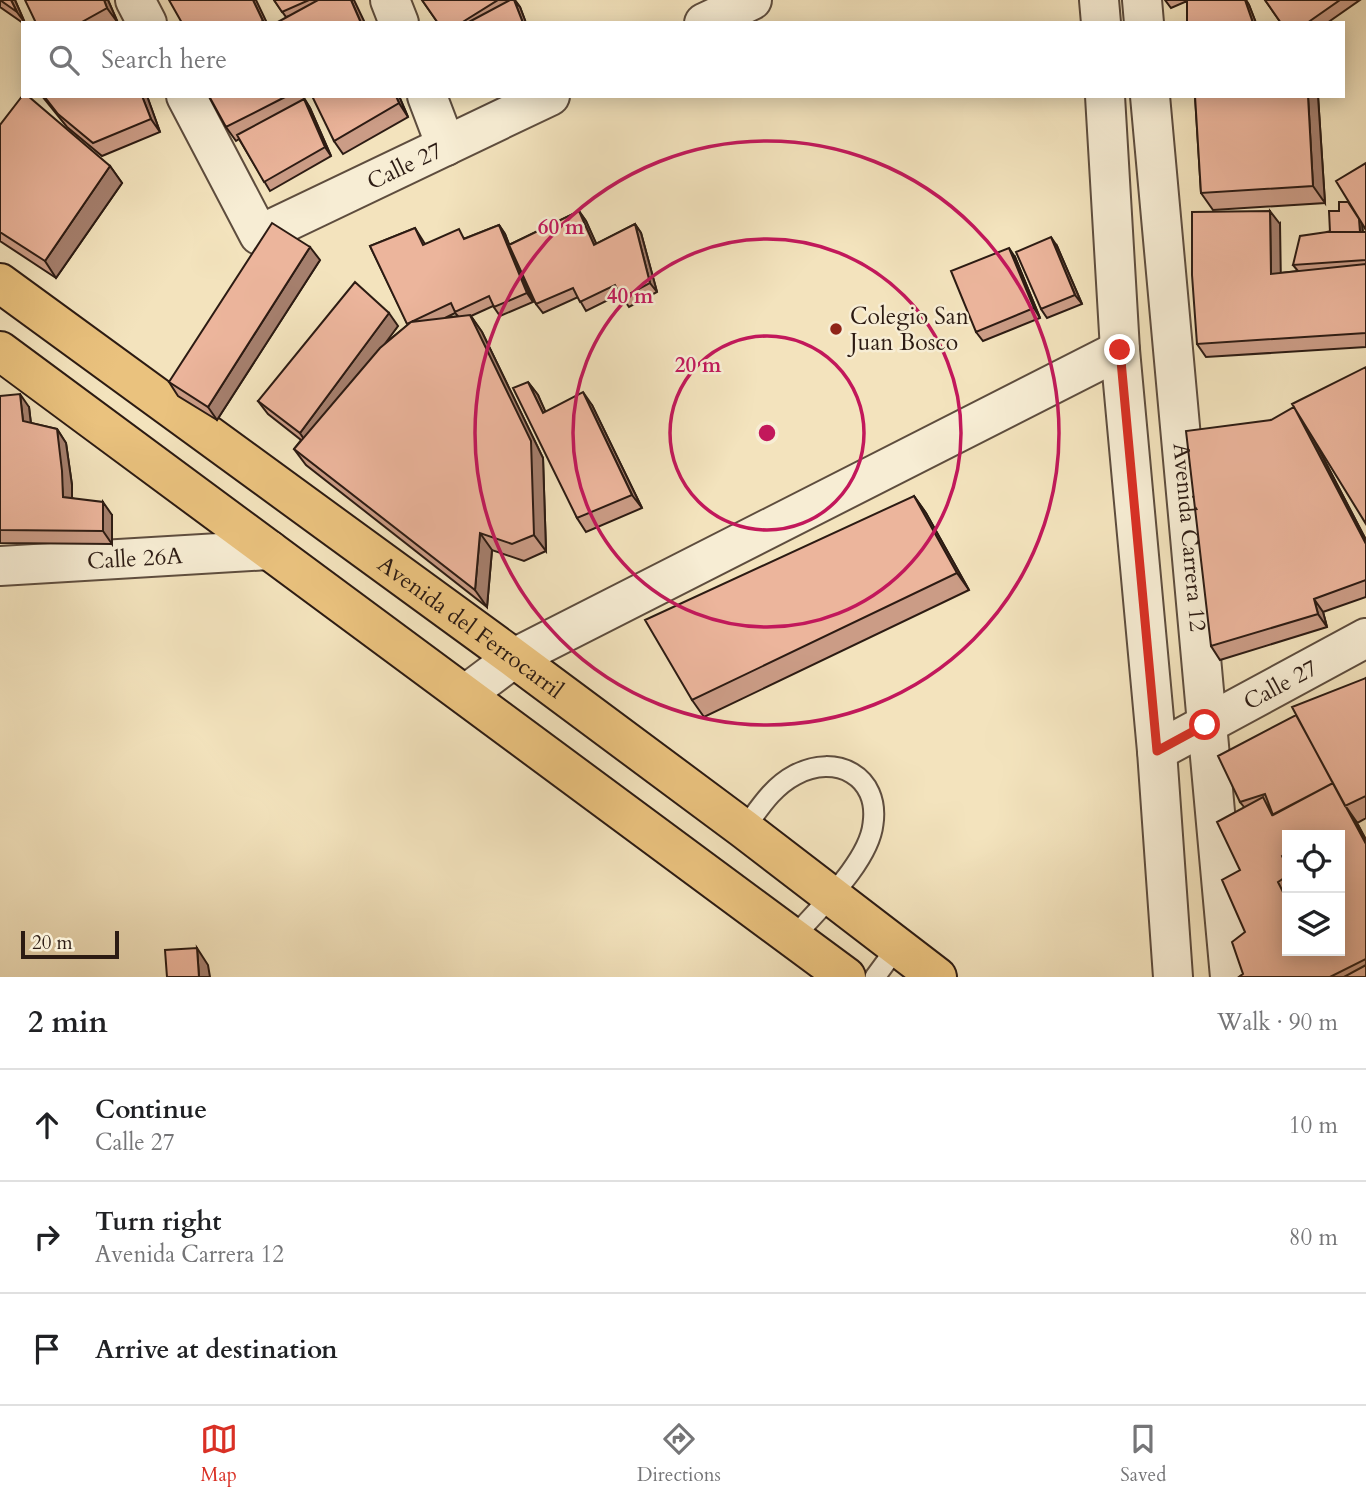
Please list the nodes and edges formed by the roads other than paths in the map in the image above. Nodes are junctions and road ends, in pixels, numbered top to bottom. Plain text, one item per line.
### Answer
1 (135, 0) edge
2 (390, 0) edge
3 (752, 0) edge
4 (1099, 0) edge
5 (1142, 0) edge
6 (147, 21) edge
7 (397, 21) edge
8 (708, 21) edge
9 (1101, 21) edge
10 (1144, 21) edge
11 (187, 98) edge
12 (428, 98) edge
13 (546, 98) edge
14 (1105, 98) edge
15 (1150, 98) edge
16 (446, 146) junction
17 (0, 283) edge
18 (1120, 350) junction
19 (3, 355) edge
20 (270, 550) junction
21 (0, 566) edge
22 (1366, 638) edge
23 (514, 658) junction
24 (466, 694) junction
25 (1205, 725) junction
26 (1157, 751) junction
27 (744, 829) junction
28 (829, 895) junction
29 (793, 938) junction
30 (886, 962) edge
31 (846, 977) edge
32 (937, 977) edge
33 (1173, 977) edge
34 (1230, 977) edge

1 - 6 street
2 - 7 street
3 - 8 street
4 - 9 street
5 - 10 street
11 - 16 street, Calle 27
12 - 16 street
13 - 16 street, Calle 27
14 - 18 street
15 - 25 street, Avenida Carrera 12
17 - 23 main road, Avenida del Ferrocarril
18 - 23 street
18 - 26 street
19 - 20 main road
20 - 21 street, Calle 26A
20 - 24 main road
22 - 25 street, Calle 27
23 - 24 street
23 - 27 main road, Avenida del Ferrocarril
24 - 29 main road
25 - 26 street, Calle 27
25 - 34 street, Avenida Carrera 12
26 - 33 street
27 - 28 main road, Avenida del Ferrocarril
27 - 28 lane
28 - 29 lane
28 - 30 main road, Avenida del Ferrocarril
29 - 31 main road
30 - 32 main road, Avenida del Ferrocarril

